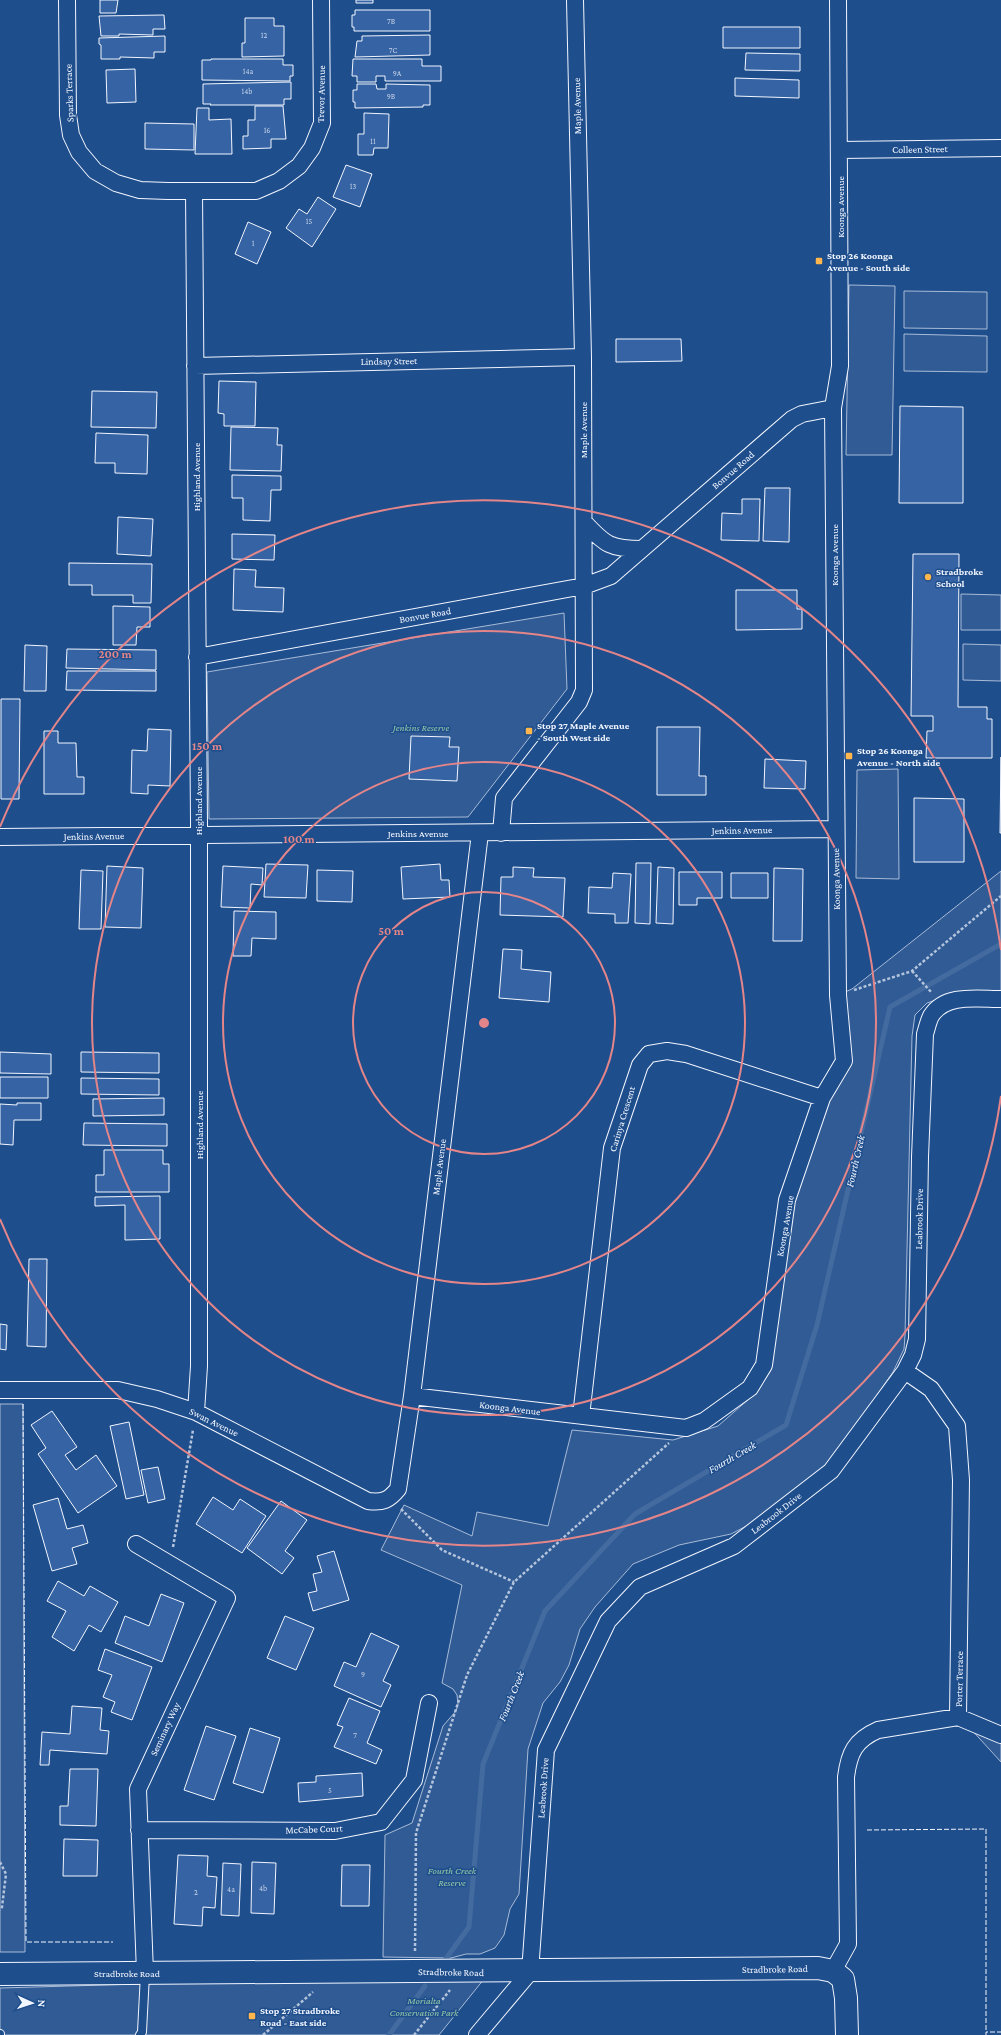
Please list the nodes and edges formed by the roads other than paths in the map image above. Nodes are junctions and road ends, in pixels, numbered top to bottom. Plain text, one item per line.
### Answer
1 (67, 0) edge
2 (321, 0) edge
3 (575, 0) edge
4 (838, 0) edge
5 (1001, 148) edge
6 (840, 150) junction
7 (194, 191) junction
8 (583, 357) junction
9 (195, 366) junction
10 (833, 408) junction
11 (584, 522) junction
12 (642, 549) junction
13 (584, 586) junction
14 (197, 657) junction
15 (836, 829) junction
16 (480, 833) junction
17 (501, 833) junction
18 (199, 834) junction
19 (0, 837) edge
20 (1001, 999) edge
21 (822, 1098) junction
22 (905, 1371) junction
23 (0, 1390) edge
24 (412, 1396) junction
25 (196, 1412) junction
26 (581, 1416) junction
27 (390, 1498) joint
28 (136, 1544) dead end
29 (429, 1703) dead end
30 (958, 1717) junction
31 (1001, 1735) edge
32 (139, 1830) junction
33 (832, 1971) junction
34 (530, 1972) junction
35 (145, 1973) junction
36 (0, 1974) edge
37 (140, 2035) edge
38 (477, 2035) edge
39 (847, 2035) edge

1 - 7 street, Sparks Terrace
2 - 7 street, Trevor Avenue
3 - 8 street, Maple Avenue
4 - 6 street, Koonga Avenue
5 - 6 street, Colleen Street
6 - 10 street, Koonga Avenue
7 - 9 street, Highland Avenue
8 - 9 street, Lindsay Street
8 - 11 street, Maple Avenue
9 - 14 street, Highland Avenue
10 - 12 street, Bonvue Road
10 - 15 street, Koonga Avenue
11 - 12 street
11 - 13 street, Maple Avenue
12 - 13 street, Bonvue Road
13 - 14 street, Bonvue Road
13 - 17 street, Maple Avenue
14 - 18 street, Highland Avenue
15 - 17 street, Jenkins Avenue
15 - 21 street, Koonga Avenue
16 - 17 street, Jenkins Avenue
16 - 18 street, Jenkins Avenue
16 - 24 street, Maple Avenue
18 - 19 street, Jenkins Avenue
18 - 25 street, Highland Avenue
20 - 22 street, Leabrook Drive
21 - 26 street, Koonga Avenue
21 - 26 street, Carinya Crescent
22 - 30 street, Porter Terrace
22 - 34 street, Leabrook Drive
23 - 25 street, Swan Avenue
24 - 26 street, Koonga Avenue
24 - 27 street, Maple Avenue
25 - 27 street, Swan Avenue
28 - 32 street, Seminary Way
29 - 32 street, McCabe Court
30 - 31 street
30 - 33 street, Porter Terrace
32 - 35 street, Seminary Way
33 - 34 main road, Stradbroke Road
33 - 39 main road
34 - 35 main road, Stradbroke Road
34 - 38 street
35 - 36 main road, Stradbroke Road
35 - 37 lane

